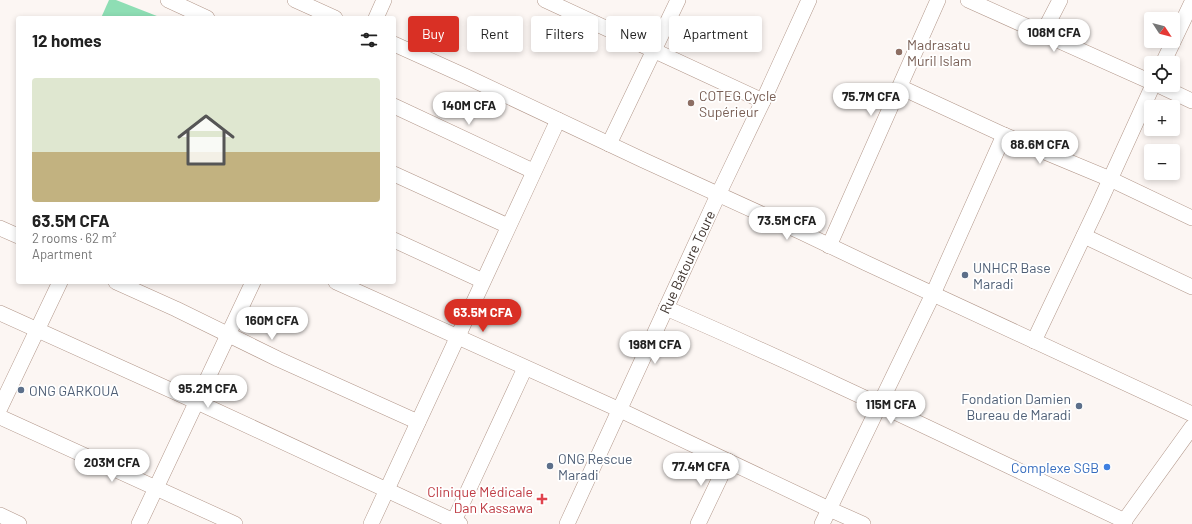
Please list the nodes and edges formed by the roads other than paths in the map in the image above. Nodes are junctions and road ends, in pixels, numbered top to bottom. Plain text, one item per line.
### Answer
1 (170, 0) edge
2 (295, 0) edge
3 (384, 0) edge
4 (545, 0) edge
5 (678, 0) edge
6 (809, 0) edge
7 (938, 0) edge
8 (968, 0) edge
9 (1060, 0) edge
10 (1192, 2) edge
11 (203, 16) edge
12 (331, 16) edge
13 (377, 16) edge
14 (606, 29) edge
15 (1043, 33) junction
16 (661, 36) edge
17 (396, 45) edge
18 (654, 52) edge
19 (656, 52) edge
20 (1166, 56) edge
21 (1144, 79) edge
22 (900, 87) junction
23 (1150, 92) edge
24 (1173, 92) edge
25 (763, 101) junction
26 (1192, 101) edge
27 (396, 107) edge
28 (558, 120) junction
29 (1004, 135) junction
30 (609, 144) junction
31 (534, 171) junction
32 (396, 175) edge
33 (1110, 180) junction
34 (718, 195) junction
35 (1192, 218) edge
36 (508, 226) junction
37 (0, 228) edge
38 (16, 235) edge
39 (1084, 236) junction
40 (396, 241) edge
41 (829, 246) junction
42 (483, 281) junction
43 (59, 284) edge
44 (120, 284) edge
45 (251, 284) edge
46 (340, 284) edge
47 (1192, 287) edge
48 (933, 294) junction
49 (666, 308) junction
50 (0, 312) edge
51 (37, 330) junction
52 (228, 335) junction
53 (457, 336) junction
54 (1034, 341) junction
55 (525, 368) junction
56 (196, 402) junction
57 (880, 404) junction
58 (0, 408) edge
59 (620, 410) junction
60 (1192, 414) edge
61 (0, 417) edge
62 (418, 422) junction
63 (1192, 427) edge
64 (728, 462) junction
65 (156, 488) junction
66 (388, 490) junction
67 (829, 510) junction
68 (0, 516) edge
69 (1123, 522) edge
70 (457, 523) edge
71 (19, 524) edge
72 (139, 524) edge
73 (235, 524) edge
74 (371, 524) edge
75 (567, 524) edge
76 (698, 524) edge
77 (822, 524) edge
78 (862, 524) edge

1 - 11 street
2 - 12 street
3 - 13 street
4 - 14 street
5 - 16 street
6 - 25 street, Rue Batoure Toure
7 - 22 street
8 - 15 street
9 - 15 street
10 - 20 street
15 - 21 street
17 - 28 street
18 - 30 street
19 - 25 street
22 - 29 street
22 - 41 street
23 - 33 street
24 - 26 street
25 - 34 street, Rue Batoure Toure
27 - 31 street
28 - 30 street
28 - 31 street
29 - 33 street
29 - 48 street
30 - 34 street
31 - 36 street
32 - 36 street
33 - 35 street
33 - 39 street
34 - 41 street
34 - 49 street, Rue Batoure Toure
36 - 42 street
37 - 38 street
39 - 47 street
39 - 54 street
40 - 42 street
41 - 48 street
42 - 53 street
43 - 51 street
44 - 52 street
45 - 52 street
46 - 53 street
48 - 54 street
48 - 57 street
49 - 57 street
49 - 59 street, Rue Batoure Toure
50 - 51 street
51 - 56 street
51 - 58 street
52 - 56 street
52 - 62 street
53 - 55 street
53 - 62 street
54 - 60 street
55 - 59 street
55 - 70 street
56 - 65 street
56 - 66 street
57 - 67 street
57 - 69 street
59 - 64 street
59 - 75 street, Rue Batoure Toure
61 - 65 street
62 - 66 street
63 - 69 street
64 - 67 street
64 - 76 street
65 - 72 street
65 - 73 street
66 - 70 street
66 - 74 street
67 - 77 street
67 - 78 street
68 - 71 street

